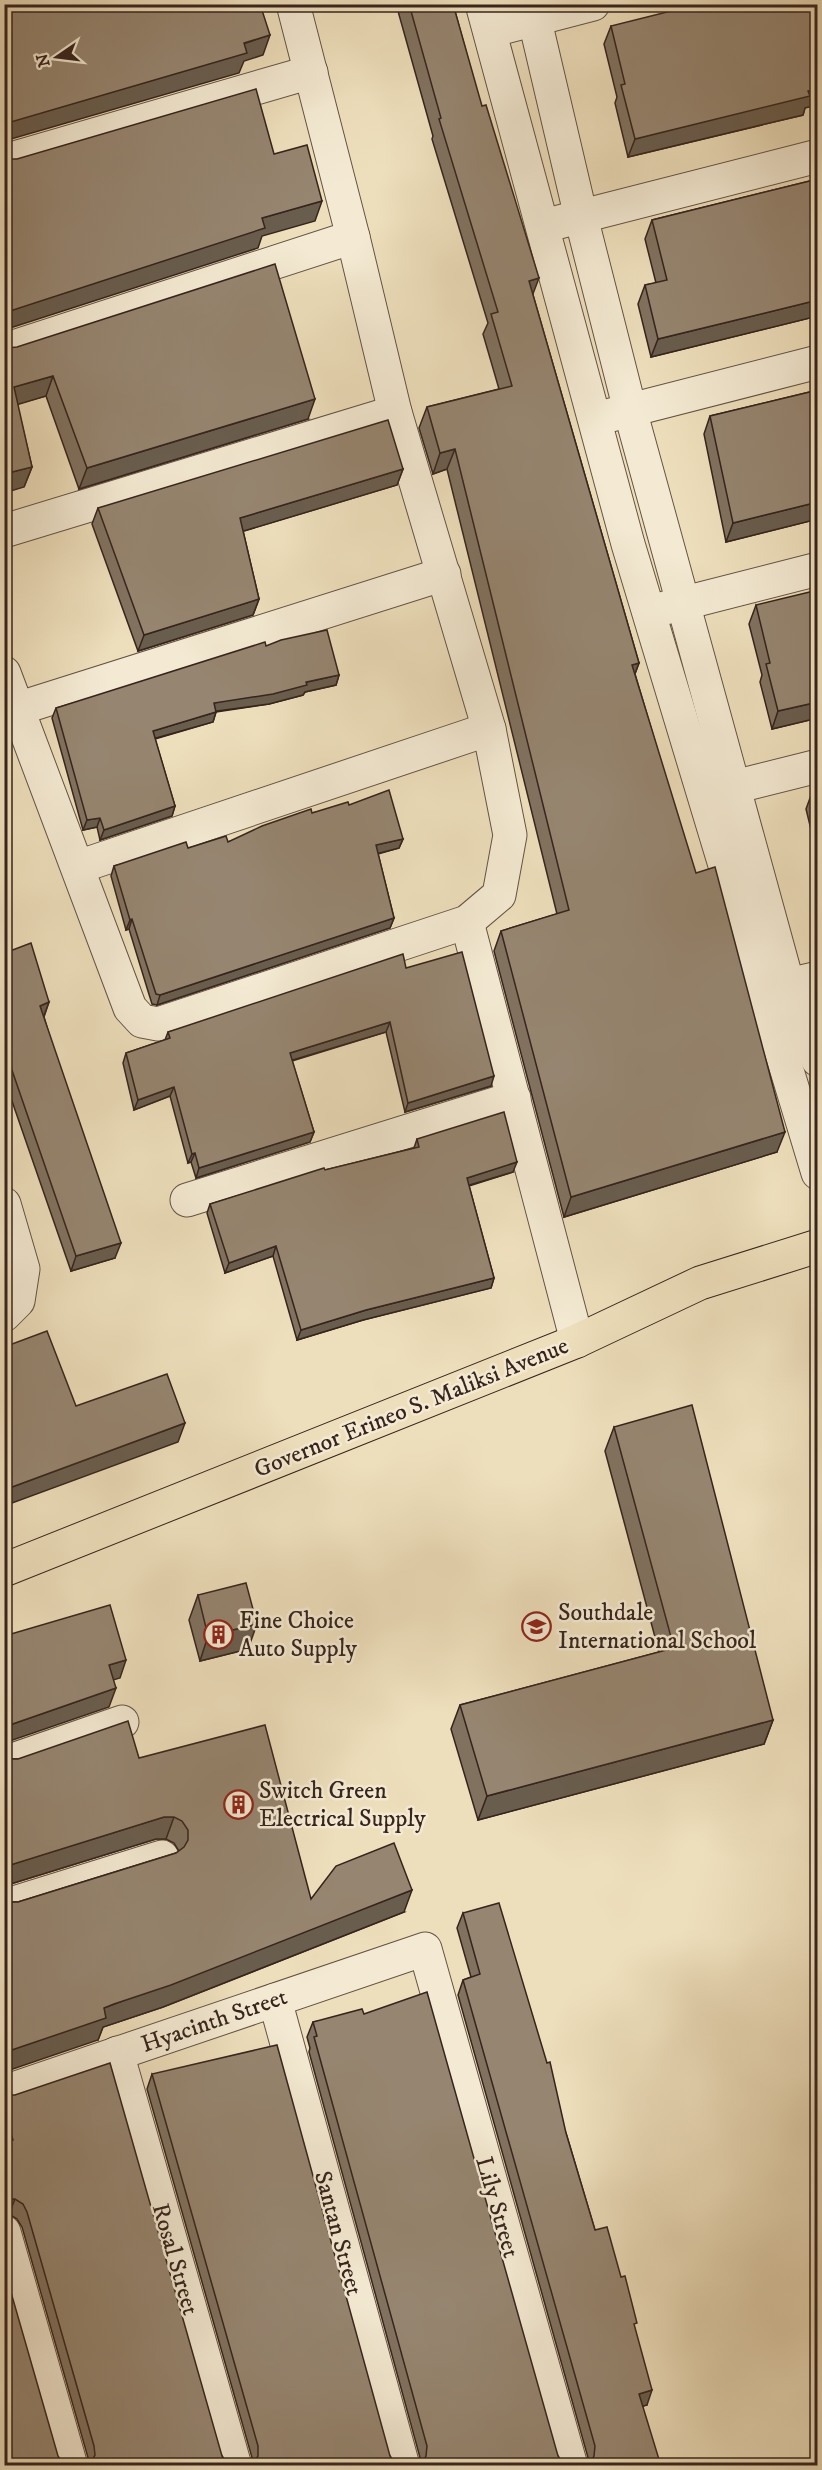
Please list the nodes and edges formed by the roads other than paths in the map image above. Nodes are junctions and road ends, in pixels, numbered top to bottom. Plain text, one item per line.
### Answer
1 (293, 4) edge
2 (593, 4) edge
3 (533, 12) edge
4 (486, 18) edge
5 (311, 72) junction
6 (818, 156) edge
7 (4, 161) edge
8 (580, 217) junction
9 (542, 226) junction
10 (353, 237) junction
11 (4, 350) edge
12 (818, 362) edge
13 (630, 410) junction
14 (395, 412) junction
15 (594, 419) junction
16 (4, 531) edge
17 (818, 569) edge
18 (444, 574) junction
19 (685, 603) junction
20 (649, 612) junction
21 (4, 673) edge
22 (17, 709) junction
23 (489, 729) junction
24 (818, 766) edge
25 (735, 787) junction
26 (704, 795) junction
27 (78, 867) junction
28 (467, 922) junction
29 (789, 985) edge
30 (818, 1060) edge
31 (514, 1098) junction
32 (818, 1173) edge
33 (187, 1200) dead end
34 (4, 1204) edge
35 (818, 1246) edge
36 (4, 1315) edge
37 (577, 1341) junction
38 (4, 1570) edge
39 (122, 1722) edge
40 (4, 1763) edge
41 (162, 1857) edge
42 (4, 1906) edge
43 (425, 1949) joint
44 (275, 2000) junction
45 (117, 2053) junction
46 (4, 2092) edge
47 (4, 2232) edge
48 (71, 2466) edge
49 (235, 2466) edge
50 (403, 2466) edge
51 (571, 2466) edge

1 - 5 street
2 - 3 street
3 - 4 street
3 - 8 street
4 - 9 street
5 - 7 street
5 - 10 street
6 - 8 street
8 - 9 street
8 - 13 street
9 - 15 street
10 - 11 street
10 - 14 street
12 - 13 street
13 - 15 street
13 - 19 street
14 - 16 street
14 - 18 street
15 - 20 street
17 - 19 street
18 - 22 street
18 - 23 street
19 - 20 street
19 - 25 street
20 - 26 street
21 - 22 street
22 - 27 street
23 - 27 street
23 - 28 street
24 - 25 street
25 - 26 street
25 - 29 street
26 - 29 street
27 - 28 street
28 - 31 street
29 - 30 street
29 - 32 street
31 - 33 street
31 - 37 street
34 - 36 street
35 - 37 main road, Governor Erineo S. Maliksi Avenue
37 - 38 main road, Governor Erineo S. Maliksi Avenue
39 - 40 street
41 - 42 street
43 - 44 street, Hyacinth Street
43 - 51 street, Lily Street
44 - 45 street, Hyacinth Street
44 - 50 street, Santan Street
45 - 46 street, Hyacinth Street
45 - 49 street, Rosal Street
47 - 48 street

